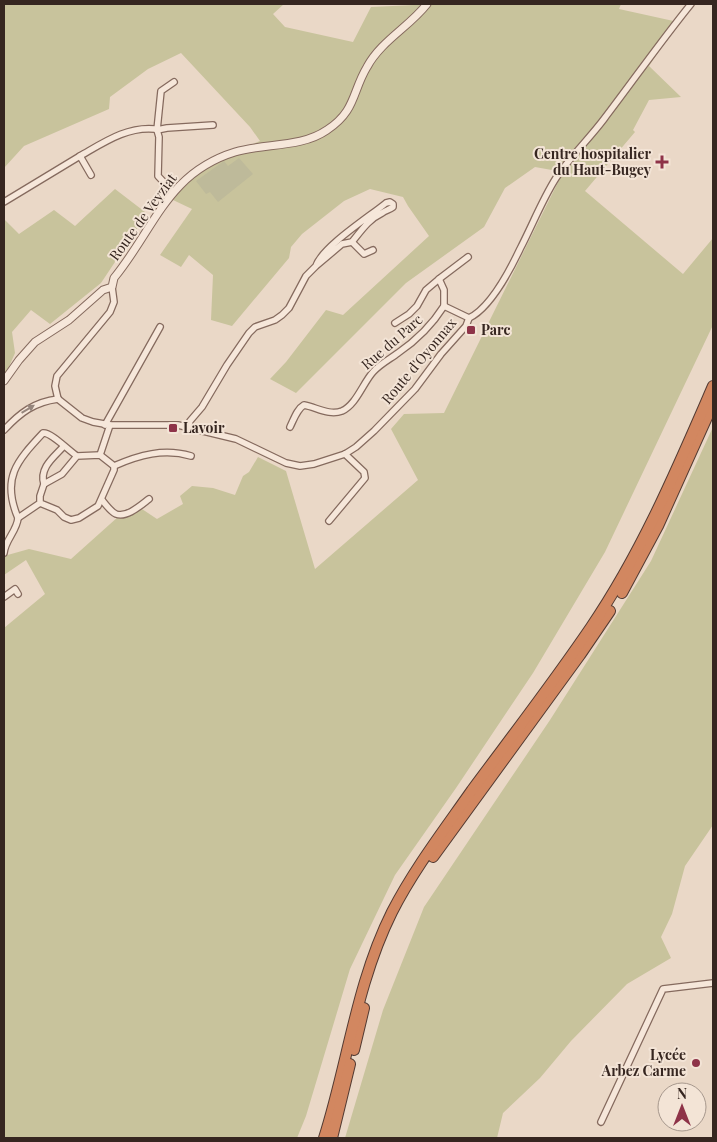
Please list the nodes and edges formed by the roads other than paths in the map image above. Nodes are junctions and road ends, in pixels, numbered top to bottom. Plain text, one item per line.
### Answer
1 (427, 4) edge
2 (692, 4) edge
3 (174, 82) dead end
4 (213, 124) dead end
5 (157, 130) junction
6 (80, 156) junction
7 (90, 175) dead end
8 (174, 192) junction
9 (4, 202) edge
10 (352, 242) junction
11 (373, 250) dead end
12 (468, 257) dead end
13 (316, 266) junction
14 (438, 279) junction
15 (112, 287) junction
16 (444, 306) junction
17 (468, 318) junction
18 (395, 323) dead end
19 (160, 327) dead end
20 (4, 381) edge
21 (713, 386) edge
22 (58, 399) junction
23 (713, 404) edge
24 (107, 425) junction
25 (188, 427) junction
26 (290, 427) dead end
27 (4, 430) edge
28 (64, 446) junction
29 (345, 454) junction
30 (100, 455) junction
31 (77, 456) junction
32 (191, 456) dead end
33 (114, 466) junction
34 (44, 484) junction
35 (149, 499) dead end
36 (102, 500) junction
37 (40, 503) junction
38 (18, 518) junction
39 (329, 521) dead end
40 (4, 553) edge
41 (18, 594) dead end
42 (4, 597) edge
43 (713, 983) edge
44 (601, 1122) dead end
45 (324, 1138) edge
46 (332, 1138) edge

1 - 8 street, Route de Veyziat
2 - 17 street, Route d'Oyonnax
3 - 5 street
4 - 5 street
5 - 6 street
5 - 8 street
6 - 7 street
6 - 9 street
8 - 15 street, Route de Veyziat
10 - 11 street
10 - 13 street
10 - 13 street
12 - 14 street
13 - 25 street
14 - 16 street
14 - 18 street
15 - 20 street
15 - 22 street
16 - 17 street
16 - 26 street, Rue du Parc
17 - 29 street, Route d'Oyonnax
19 - 24 street
21 - 45 highway
22 - 24 street, Route d'Oyonnax
27 -> 22 street
23 - 46 highway
24 - 25 street, Route d'Oyonnax
24 - 30 street
25 - 29 street, Route d'Oyonnax
28 - 31 street
28 - 34 street
28 - 38 street
29 - 39 street
30 - 31 street
30 - 33 street
31 - 34 street
32 - 33 street
33 - 36 street
34 - 37 street
35 - 36 street
36 - 37 street
37 - 38 street
38 - 40 street
41 - 42 street
43 - 44 street

